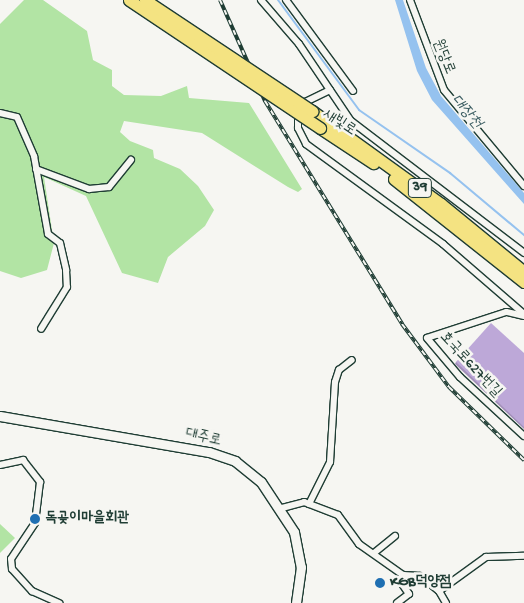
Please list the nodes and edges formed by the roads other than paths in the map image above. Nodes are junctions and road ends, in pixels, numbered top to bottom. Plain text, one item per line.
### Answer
1 (131, 0) edge
2 (145, 0) edge
3 (156, 0) edge
4 (261, 0) edge
5 (286, 0) edge
6 (410, 0) edge
7 (330, 90) junction
8 (353, 91) dead end
9 (0, 113) edge
10 (131, 160) dead end
11 (36, 169) junction
12 (524, 186) edge
13 (524, 253) edge
14 (510, 261) junction
15 (524, 267) edge
16 (524, 272) edge
17 (524, 282) edge
18 (524, 315) edge
19 (41, 329) dead end
20 (352, 360) dead end
21 (0, 416) edge
22 (524, 436) edge
23 (0, 465) edge
24 (309, 504) junction
25 (282, 508) junction
26 (395, 536) dead end
27 (374, 553) junction
28 (524, 556) edge
29 (404, 575) junction
30 (439, 591) junction
31 (59, 603) edge
32 (296, 603) edge
33 (397, 603) edge
34 (446, 603) edge

1 - 3 street
1 - 17 highway, 새빛로 / 39, bridge
2 - 14 highway, 새빛로 / 39, bridge
4 - 7 street
5 - 8 street
6 - 12 street, 원당로
7 - 13 street
7 - 18 street
9 - 11 street
10 - 11 street
11 - 19 street
14 - 15 highway
14 - 16 highway, 새빛로 / 39
18 - 22 street, 호국로627번길
20 - 24 street
21 - 25 street, 대주로
23 - 31 street
24 - 25 street
24 - 27 street
25 - 32 street, 대주로
26 - 27 street
27 - 29 street
28 - 30 street
29 - 30 street
29 - 33 street
30 - 34 street

